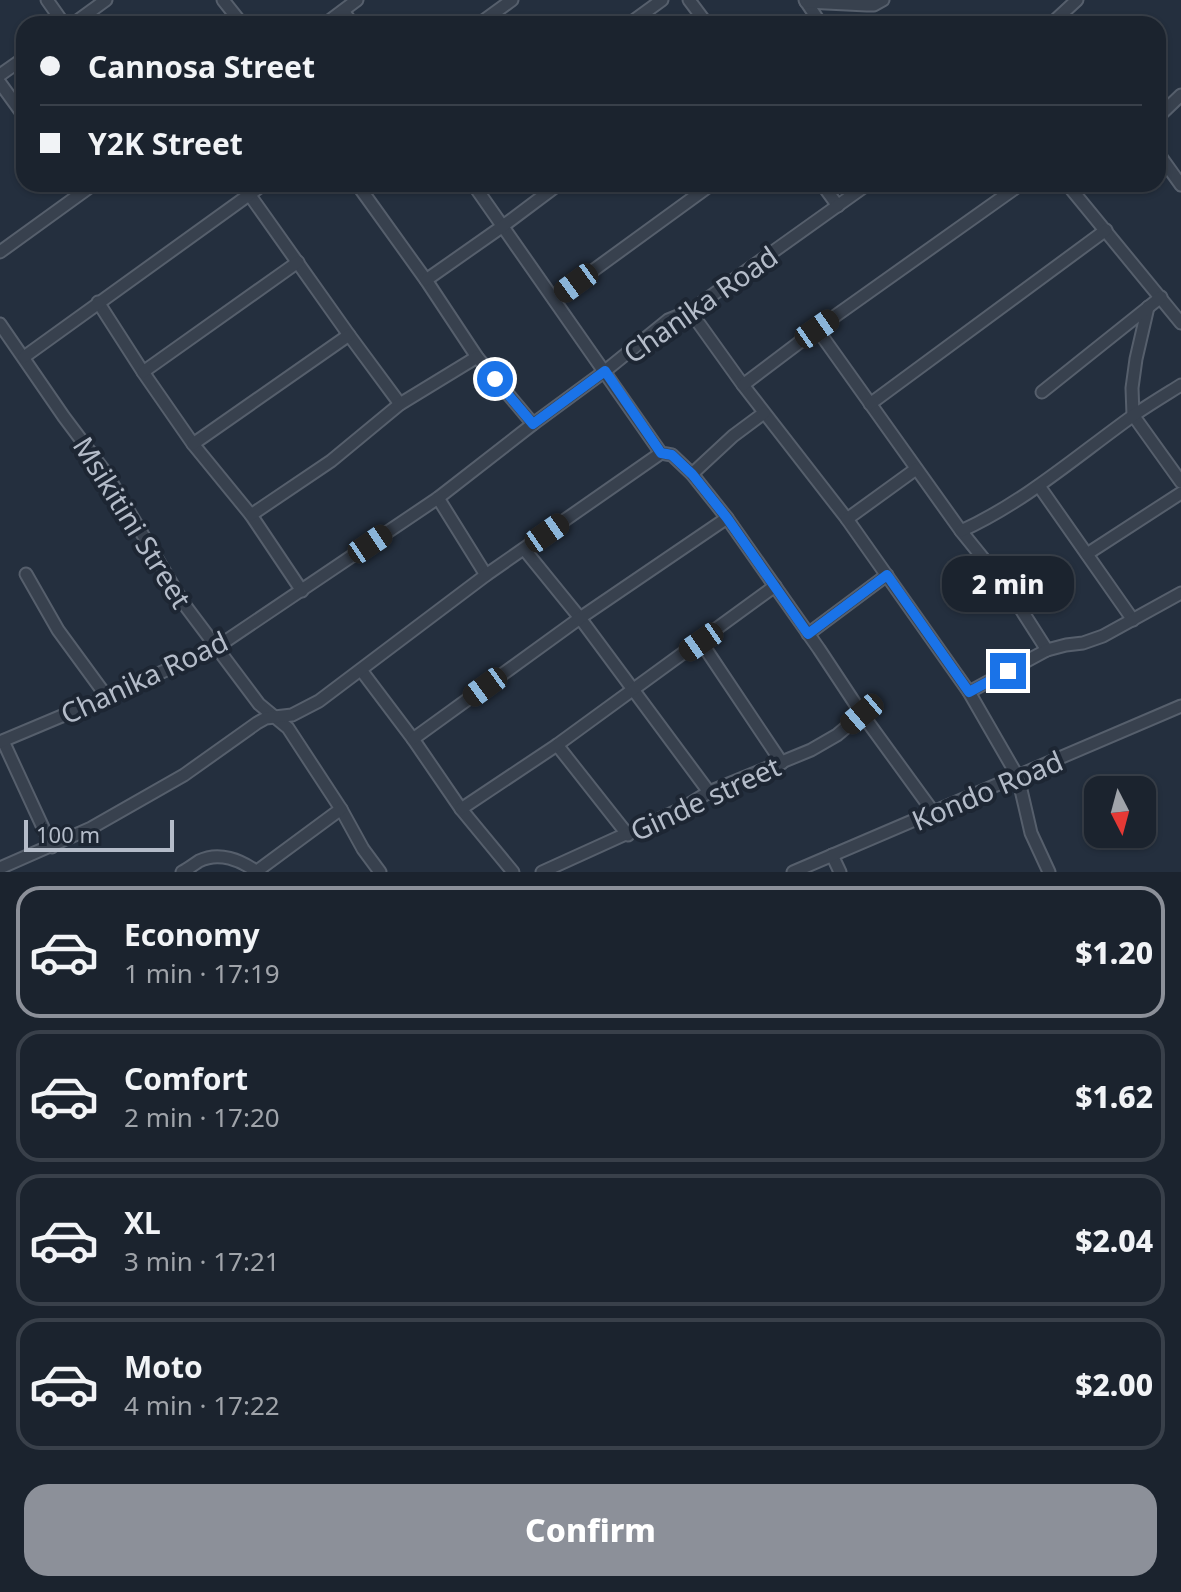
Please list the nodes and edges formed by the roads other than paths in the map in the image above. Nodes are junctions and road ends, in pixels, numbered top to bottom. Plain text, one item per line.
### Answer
1 (106, 0) edge
2 (223, 0) edge
3 (357, 0) edge
4 (512, 0) edge
5 (662, 0) edge
6 (883, 0) edge
7 (1077, 0) edge
8 (806, 1) edge
9 (343, 11) junction
10 (84, 16) edge
11 (236, 16) edge
12 (336, 16) edge
13 (347, 16) edge
14 (490, 16) edge
15 (640, 16) edge
16 (1060, 16) edge
17 (0, 83) edge
18 (1181, 95) edge
19 (16, 105) edge
20 (1166, 109) edge
21 (1166, 164) edge
22 (1181, 185) edge
23 (73, 192) edge
24 (252, 192) edge
25 (363, 192) edge
26 (479, 192) edge
27 (548, 192) edge
28 (701, 192) edge
29 (828, 192) edge
30 (857, 192) edge
31 (1010, 192) edge
32 (1074, 192) edge
33 (249, 194) junction
34 (838, 206) junction
35 (503, 226) junction
36 (1106, 230) junction
37 (0, 252) edge
38 (298, 262) junction
39 (426, 280) junction
40 (1161, 297) junction
41 (554, 299) junction
42 (98, 302) junction
43 (1148, 307) junction
44 (690, 311) junction
45 (1181, 323) edge
46 (0, 324) edge
47 (817, 329) junction
48 (349, 335) junction
49 (24, 357) junction
50 (477, 357) junction
51 (605, 371) junction
52 (143, 372) junction
53 (743, 385) junction
54 (1181, 385) edge
55 (1042, 392) dead end
56 (400, 404) junction
57 (870, 404) junction
58 (764, 413) junction
59 (1133, 415) junction
60 (533, 424) junction
61 (193, 444) junction
62 (661, 453) junction
63 (916, 469) junction
64 (692, 474) junction
65 (1181, 482) edge
66 (1039, 486) junction
67 (1181, 493) edge
68 (438, 498) junction
69 (251, 515) junction
70 (727, 518) junction
71 (847, 519) junction
72 (961, 531) junction
73 (524, 549) junction
74 (1087, 554) junction
75 (26, 574) dead end
76 (486, 575) junction
77 (887, 575) junction
78 (775, 586) junction
79 (302, 591) junction
80 (1181, 593) edge
81 (580, 618) junction
82 (1133, 620) junction
83 (808, 634) junction
84 (701, 642) junction
85 (217, 647) junction
86 (1047, 650) junction
87 (361, 670) junction
88 (632, 691) junction
89 (969, 692) junction
90 (107, 697) junction
91 (1181, 706) edge
92 (862, 714) junction
93 (275, 717) junction
94 (413, 739) junction
95 (1, 742) edge
96 (557, 745) junction
97 (782, 763) junction
98 (1018, 777) junction
99 (709, 792) junction
100 (341, 809) junction
101 (461, 809) junction
102 (934, 813) junction
103 (628, 835) junction
104 (52, 847) junction
105 (832, 855) junction
106 (0, 868) edge
107 (182, 872) edge
108 (257, 872) edge
109 (380, 872) edge
110 (513, 872) edge
111 (542, 872) edge
112 (793, 872) edge
113 (840, 872) edge
114 (1049, 872) edge

1 - 10 street
2 - 11 street
3 - 9 street
4 - 14 street
5 - 15 street
6 - 8 street
7 - 16 street
9 - 12 street
9 - 13 street
17 - 19 street
18 - 20 street
21 - 22 street
23 - 37 street
24 - 33 street
25 - 39 street
26 - 35 street
27 - 35 street
28 - 41 street
29 - 34 street
30 - 34 street, Chanika Road
31 - 47 street
32 - 36 street
33 - 38 street
33 - 42 street
34 - 44 street, Chanika Road
35 - 39 street
35 - 41 street
36 - 40 street
36 - 57 street
38 - 48 street
38 - 52 street
39 - 50 street
40 - 43 street
40 - 45 street
41 - 51 street
42 - 49 street
42 - 52 street
43 - 55 street
43 - 59 street
44 - 51 street, Chanika Road
44 - 53 street
46 - 49 street, Msikitini Street
47 - 53 street
47 - 57 street
48 - 56 street
48 - 61 street
49 - 85 street, Msikitini Street
50 - 56 street
50 - 60 street
51 - 60 street, Chanika Road
51 - 62 street
52 - 61 street
53 - 58 street
54 - 59 street
56 - 69 street
57 - 63 street
58 - 64 street
58 - 71 street
59 - 65 street
59 - 66 street
60 - 68 street, Chanika Road
61 - 69 street
62 - 64 street
62 - 73 street
63 - 71 street
63 - 72 street
64 - 70 street
66 - 72 street
66 - 74 street
67 - 74 street
68 - 76 street
68 - 79 street, Chanika Road
69 - 79 street
70 - 78 street
70 - 81 street
71 - 77 street
72 - 86 street
73 - 76 street
73 - 81 street
74 - 82 street
75 - 90 street
76 - 87 street
77 - 83 street
77 - 89 street
78 - 83 street
78 - 84 street
79 - 85 street, Chanika Road
80 - 82 street
81 - 88 street
81 - 94 street
82 - 86 street
83 - 92 street
84 - 88 street
84 - 97 street
85 - 90 street, Chanika Road
85 - 93 street, Msikitini Street
86 - 89 street
87 - 93 street
87 - 94 street
88 - 96 street
88 - 99 street
89 - 98 street
90 - 95 street, Chanika Road
91 - 98 street, Kondo Road
92 - 97 street, Ginde street
92 - 102 street
93 - 100 street, Msikitini Street
93 - 104 street
94 - 101 street
95 - 104 street
96 - 101 street
96 - 103 street
97 - 99 street, Ginde street
98 - 102 street, Kondo Road
98 - 114 street
99 - 103 street, Ginde street
100 - 108 street
100 - 109 street, Msikitini Street
101 - 110 street
102 - 105 street, Kondo Road
103 - 111 street, Ginde street
104 - 106 street
105 - 112 street, Kondo Road
105 - 113 street
107 - 108 street

